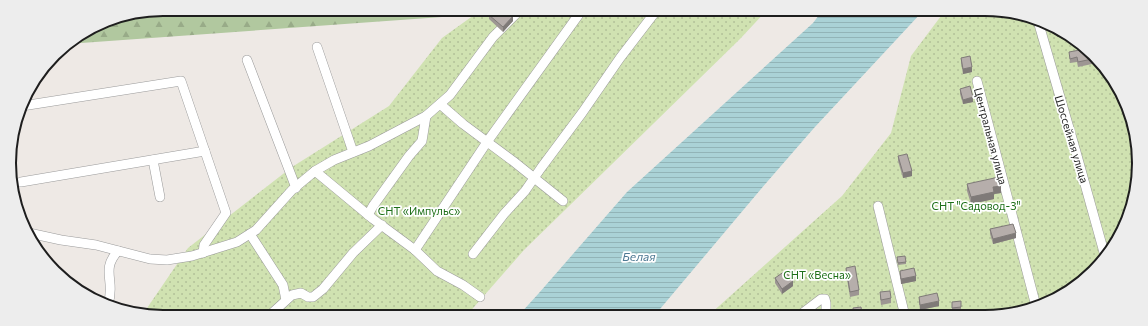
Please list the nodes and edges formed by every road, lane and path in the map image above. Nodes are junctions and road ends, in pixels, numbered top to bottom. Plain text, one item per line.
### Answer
1 (514, 16) edge
2 (578, 16) edge
3 (652, 16) edge
4 (1040, 27) edge
5 (317, 47) dead end
6 (247, 60) dead end
7 (977, 81) dead end
8 (440, 104) junction
9 (28, 105) edge
10 (426, 116) junction
11 (486, 142) junction
12 (205, 151) junction
13 (353, 152) junction
14 (153, 160) junction
15 (315, 171) junction
16 (534, 178) junction
17 (21, 182) dead end
18 (296, 188) junction
19 (160, 197) dead end
20 (563, 201) dead end
21 (878, 206) dead end
22 (368, 215) junction
23 (382, 225) junction
24 (35, 234) edge
25 (250, 234) junction
26 (415, 250) junction
27 (1103, 250) edge
28 (118, 251) junction
29 (203, 252) junction
30 (473, 254) dead end
31 (480, 297) dead end
32 (110, 300) edge
33 (286, 300) junction
34 (1035, 301) edge
35 (275, 310) edge
36 (806, 310) edge
37 (826, 310) edge
38 (904, 310) edge

1 - 8 street
2 - 11 street
3 - 16 street
4 - 27 street, Шоссейная улица
5 - 13 street
6 - 18 street
7 - 34 street, Центральная улица
8 - 10 street
8 - 11 street
9 - 12 street
10 - 13 street
10 - 22 street
11 - 16 street
11 - 26 street
12 - 14 street
12 - 29 street
13 - 15 street
14 - 17 street
14 - 19 street
15 - 18 street
15 - 22 street
16 - 20 street
16 - 30 street
18 - 25 street
21 - 38 street
22 - 23 street
23 - 26 street
23 - 33 street
24 - 28 street
25 - 29 street
25 - 33 street
26 - 31 street
28 - 29 street
28 - 32 street
33 - 35 street
36 - 37 street

